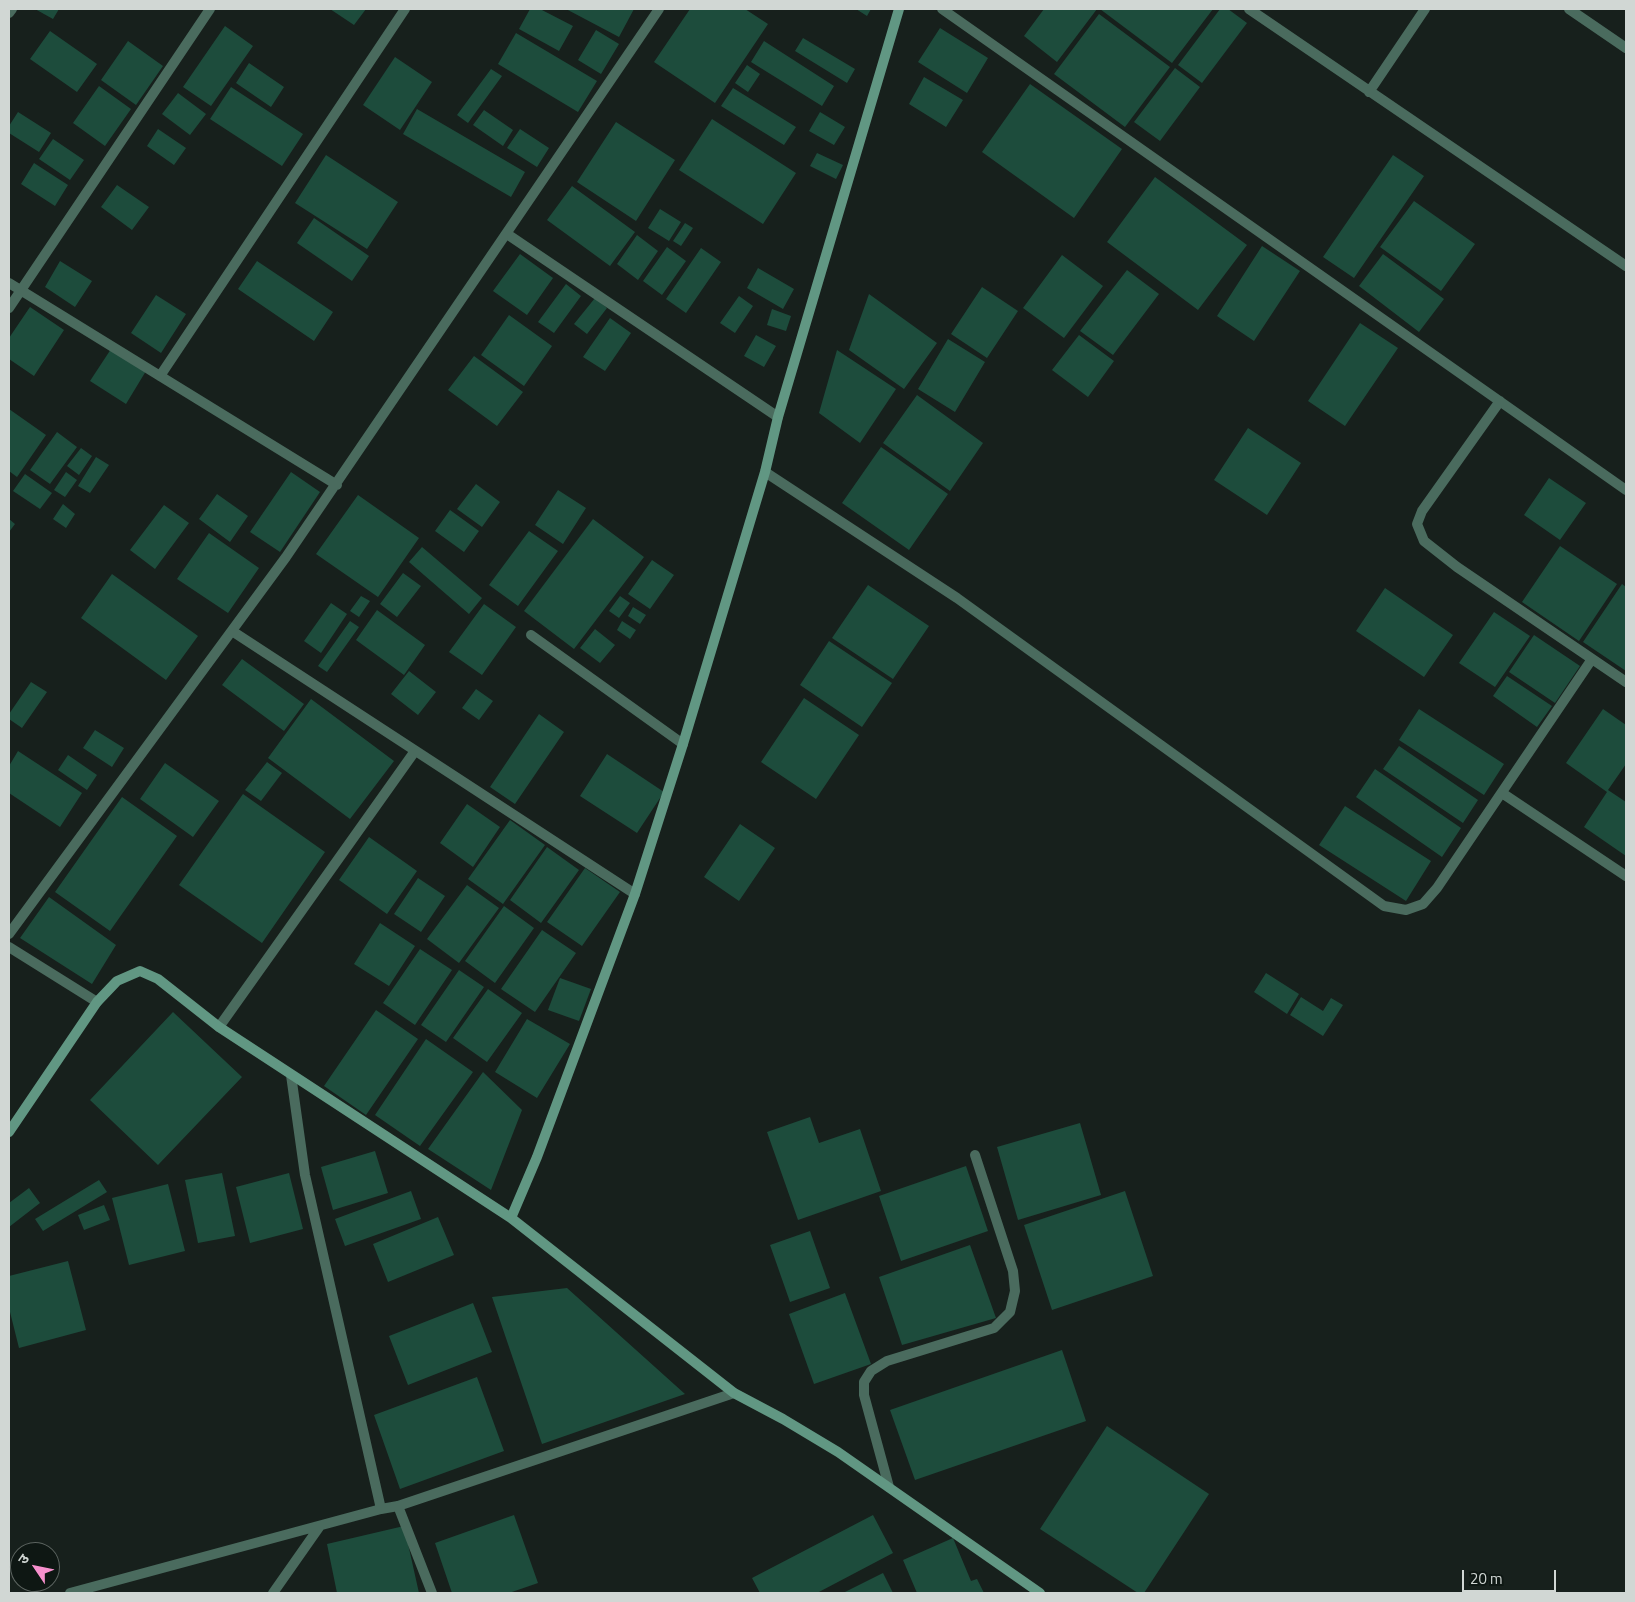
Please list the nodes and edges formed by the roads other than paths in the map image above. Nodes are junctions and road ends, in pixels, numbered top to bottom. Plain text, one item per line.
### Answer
1 (12, 9) edge
2 (210, 9) edge
3 (404, 9) edge
4 (659, 9) edge
5 (899, 9) edge
6 (942, 9) edge
7 (1249, 9) edge
8 (1425, 9) edge
9 (1569, 9) edge
10 (9, 13) edge
11 (1626, 48) edge
12 (1369, 92) junction
13 (507, 234) junction
14 (1626, 266) edge
15 (9, 283) edge
16 (21, 291) junction
17 (9, 308) edge
18 (160, 376) junction
19 (1500, 401) junction
20 (778, 417) junction
21 (765, 472) junction
22 (337, 485) junction
23 (1626, 490) edge
24 (232, 631) junction
25 (530, 635) dead end
26 (1592, 659) junction
27 (1626, 682) edge
28 (683, 744) junction
29 (415, 751) junction
30 (1502, 793) junction
31 (1626, 876) edge
32 (635, 894) junction
33 (9, 934) edge
34 (9, 947) edge
35 (97, 1002) junction
36 (219, 1028) junction
37 (291, 1075) junction
38 (9, 1132) edge
39 (975, 1155) dead end
40 (511, 1218) junction
41 (734, 1393) junction
42 (889, 1487) junction
43 (398, 1506) junction
44 (381, 1509) junction
45 (320, 1526) junction
46 (85, 1591) edge
47 (70, 1593) edge
48 (273, 1593) edge
49 (432, 1593) edge
50 (1040, 1593) edge

1 - 10 street
2 - 16 street
3 - 18 street
4 - 13 street
5 - 20 street
6 - 19 street
7 - 12 street
8 - 12 street
9 - 11 street
12 - 14 street
13 - 20 street
13 - 22 street
15 - 16 street
16 - 17 street
16 - 18 street
18 - 22 street
19 - 23 street
19 - 26 street
20 - 21 street
21 - 28 street
21 - 30 street
22 - 24 street
24 - 29 street
24 - 33 street
25 - 28 street
26 - 27 street
26 - 30 street
28 - 32 street
29 - 32 street
29 - 36 street
30 - 31 street
32 - 40 street
34 - 35 street
35 - 36 street
35 - 38 street
36 - 37 street
37 - 40 street
37 - 44 street
39 - 42 street
40 - 41 street
41 - 42 street
41 - 43 street
42 - 50 street
43 - 44 street
43 - 49 street
44 - 45 street
45 - 46 street
45 - 48 street
46 - 47 street

